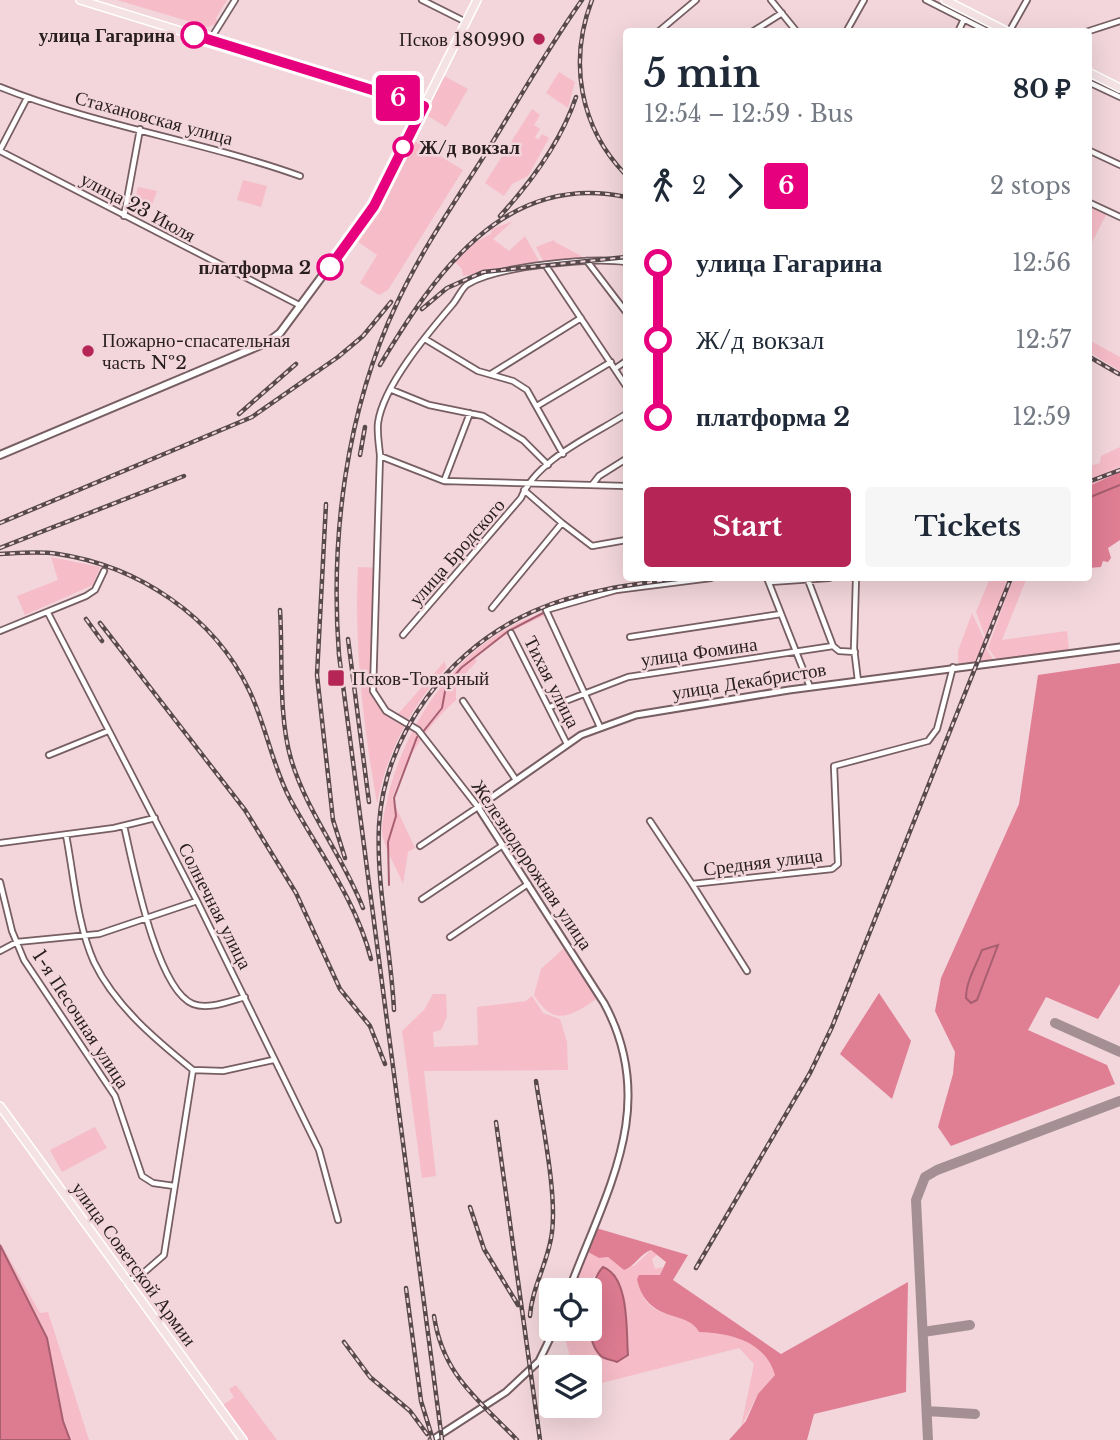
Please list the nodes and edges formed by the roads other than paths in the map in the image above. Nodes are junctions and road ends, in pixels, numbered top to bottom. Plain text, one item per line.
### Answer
1 (80, 0) edge
2 (235, 0) edge
3 (422, 0) edge
4 (477, 0) edge
5 (696, 0) edge
6 (771, 0) edge
7 (864, 0) edge
8 (926, 0) edge
9 (945, 0) edge
10 (1027, 0) edge
11 (782, 13) junction
12 (964, 19) junction
13 (1120, 21) edge
14 (466, 22) junction
15 (663, 28) edge
16 (758, 28) edge
17 (794, 28) edge
18 (848, 28) edge
19 (960, 28) edge
20 (981, 28) edge
21 (1000, 28) edge
22 (1010, 28) edge
23 (1092, 30) edge
24 (210, 40) junction
25 (1092, 74) edge
26 (1092, 84) edge
27 (0, 87) edge
28 (1120, 88) edge
29 (1120, 97) edge
30 (27, 98) junction
31 (424, 106) junction
32 (140, 129) junction
33 (0, 151) edge
34 (1092, 152) edge
35 (1120, 165) edge
36 (300, 176) dead end
37 (1092, 204) edge
38 (124, 216) junction
39 (1120, 217) edge
40 (587, 261) junction
41 (623, 262) edge
42 (545, 266) junction
43 (301, 307) junction
44 (623, 309) edge
45 (581, 318) junction
46 (425, 339) junction
47 (611, 362) junction
48 (623, 363) edge
49 (615, 368) junction
50 (491, 374) junction
51 (623, 381) edge
52 (393, 390) junction
53 (537, 406) junction
54 (470, 413) junction
55 (623, 416) edge
56 (563, 454) junction
57 (0, 455) edge
58 (380, 455) junction
59 (623, 461) edge
60 (548, 465) junction
61 (444, 481) junction
62 (527, 483) junction
63 (591, 485) junction
64 (623, 486) edge
65 (524, 490) junction
66 (562, 523) junction
67 (623, 541) edge
68 (104, 571) dead end
69 (686, 581) edge
70 (768, 581) edge
71 (808, 581) edge
72 (856, 581) edge
73 (492, 608) dead end
74 (48, 613) junction
75 (781, 614) junction
76 (0, 631) edge
77 (511, 633) dead end
78 (403, 635) dead end
79 (630, 637) dead end
80 (833, 646) junction
81 (1120, 646) edge
82 (797, 652) junction
83 (855, 652) junction
84 (953, 667) junction
85 (859, 681) junction
86 (810, 687) junction
87 (585, 694) junction
88 (463, 701) dead end
89 (550, 707) junction
90 (600, 727) junction
91 (108, 732) junction
92 (567, 744) junction
93 (48, 755) dead end
94 (516, 780) junction
95 (478, 807) junction
96 (155, 818) junction
97 (650, 821) dead end
98 (124, 826) junction
99 (66, 835) junction
100 (0, 843) edge
101 (503, 845) junction
102 (420, 846) dead end
103 (0, 882) edge
104 (528, 884) junction
105 (692, 884) junction
106 (422, 899) dead end
107 (197, 901) junction
108 (148, 918) junction
109 (85, 934) junction
110 (450, 937) dead end
111 (18, 942) junction
112 (0, 951) edge
113 (747, 971) dead end
114 (245, 997) junction
115 (273, 1059) junction
116 (193, 1070) junction
117 (0, 1106) edge
118 (174, 1186) junction
119 (338, 1220) dead end
120 (574, 1278) edge
121 (126, 1281) junction
122 (549, 1341) edge
123 (242, 1440) edge
124 (432, 1440) edge

1 - 24 main road
2 - 24 street
3 - 14 street
4 - 14 main road
5 - 15 street
6 - 11 street
7 - 18 street
8 - 12 street
9 - 21 main road
10 - 22 street
11 - 16 street
11 - 17 street
12 - 19 street
12 - 20 street
13 - 23 street
14 - 31 main road
24 - 31 main road
25 - 28 main road
26 - 29 street
27 - 30 street, Стахановская улица
30 - 32 street, Стахановская улица
30 - 33 street
31 - 43 main road
32 - 36 street, Стахановская улица
32 - 38 street
33 - 38 street, улица 23 Июля
34 - 35 street
37 - 39 street
38 - 43 street, улица 23 Июля
40 - 41 street, Железнодорожная улица
40 - 42 street, Железнодорожная улица
40 - 44 street
42 - 45 street
42 - 46 street, Железнодорожная улица
43 - 57 main road
45 - 47 street
45 - 50 street
46 - 50 street
46 - 52 street, Железнодорожная улица
47 - 49 street
47 - 53 street
48 - 49 street
49 - 51 street
50 - 53 street
52 - 54 street
52 - 58 street, Железнодорожная улица
53 - 56 street
54 - 60 street
54 - 61 street
55 - 56 street
56 - 60 street
58 - 61 street
58 - 95 street, Железнодорожная улица
59 - 63 street
60 - 62 street
61 - 62 street
62 - 63 street
62 - 65 street, улица Бродского
63 - 64 street
65 - 66 street
65 - 78 street, улица Бродского
66 - 67 street
66 - 73 street
68 - 74 street
69 - 87 street
70 - 75 street
71 - 80 street
72 - 83 street
74 - 76 street
74 - 91 street, Солнечная улица
75 - 79 street
75 - 82 street
77 - 89 street, Тихая улица
80 - 82 street, улица Фомина
80 - 83 street, улица Фомина
81 - 84 street, улица Декабристов
82 - 86 street
82 - 87 street, улица Фомина
83 - 85 street
84 - 85 street, улица Декабристов
84 - 105 street, Средняя улица
85 - 86 street, улица Декабристов
86 - 90 street, улица Декабристов
87 - 89 street, улица Фомина
87 - 90 street
88 - 94 street
89 - 92 street, Тихая улица
90 - 92 street, улица Декабристов
91 - 93 street
91 - 96 street, Солнечная улица
92 - 94 street, улица Декабристов
94 - 95 street, улица Декабристов
95 - 101 street, Железнодорожная улица
95 - 102 street, улица Декабристов
96 - 98 street
96 - 107 street, Солнечная улица
97 - 105 street
98 - 99 street
98 - 108 street
99 - 100 street
99 - 109 street
101 - 104 street, Железнодорожная улица
101 - 106 street
103 - 111 street, 1-я Песочная улица
104 - 110 street
104 - 120 street, Железнодорожная улица
105 - 113 street, Средняя улица
107 - 108 street
107 - 114 street, Солнечная улица
108 - 109 street
108 - 114 street
109 - 111 street
109 - 116 street
111 - 112 street
111 - 118 street, 1-я Песочная улица
114 - 115 street, Солнечная улица
115 - 116 street
115 - 119 street, Солнечная улица
116 - 118 street
117 - 121 main road, улица Советской Армии
118 - 121 street
121 - 123 main road, улица Советской Армии
122 - 124 street

